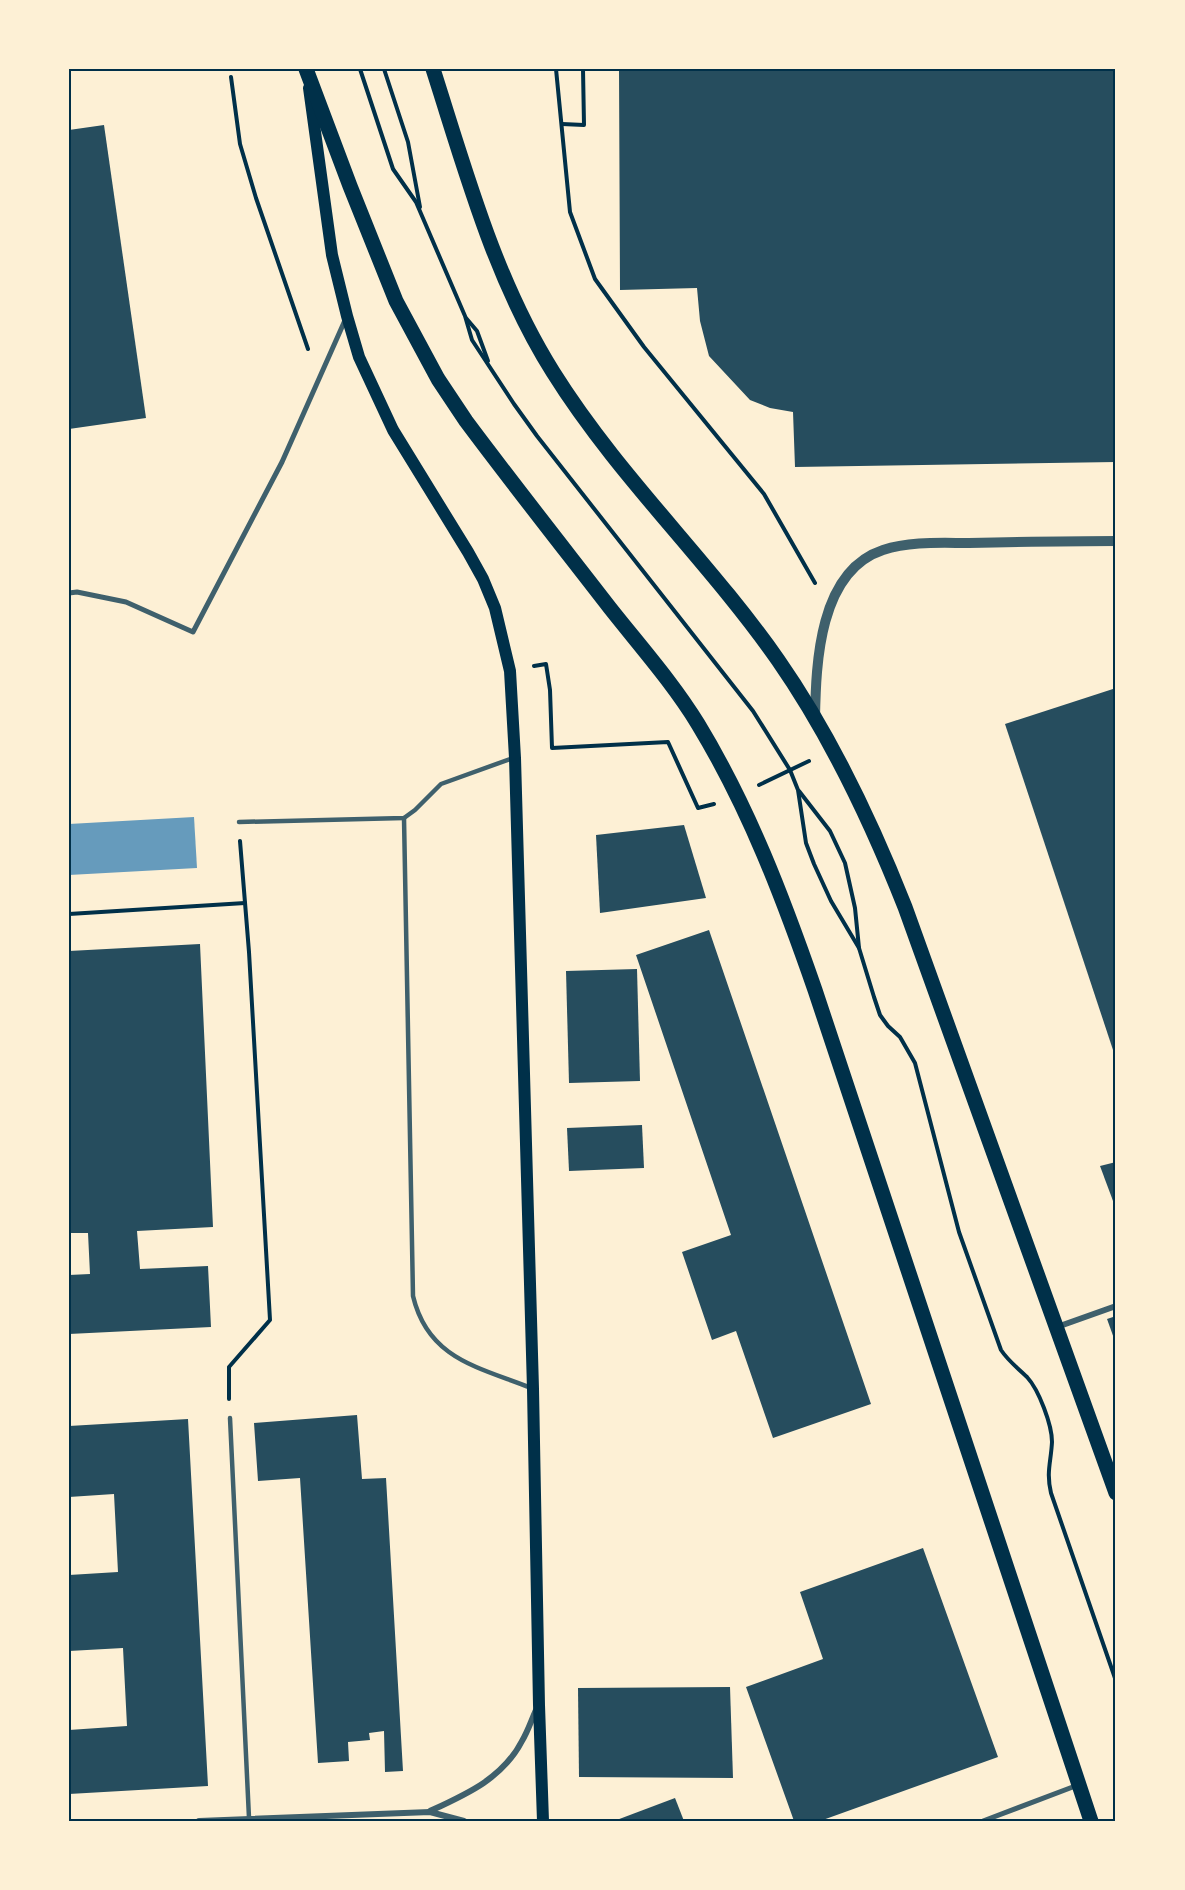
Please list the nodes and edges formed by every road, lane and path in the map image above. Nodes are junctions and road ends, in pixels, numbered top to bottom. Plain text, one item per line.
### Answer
1 (306, 69) edge
2 (360, 69) edge
3 (384, 69) edge
4 (433, 69) edge
5 (556, 69) edge
6 (583, 69) edge
7 (231, 77) dead end
8 (562, 124) junction
9 (421, 214) junction
10 (347, 316) junction
11 (465, 316) junction
12 (496, 375) junction
13 (318, 378) junction
14 (1116, 541) edge
15 (69, 592) edge
16 (833, 600) junction
17 (510, 671) junction
18 (815, 718) junction
19 (833, 749) junction
20 (515, 758) junction
21 (790, 770) junction
22 (798, 790) junction
23 (737, 796) junction
24 (404, 818) junction
25 (239, 822) dead end
26 (241, 857) dead end
27 (245, 903) junction
28 (69, 914) edge
29 (859, 948) junction
30 (1116, 1306) edge
31 (1056, 1328) junction
32 (533, 1389) junction
33 (230, 1418) joint
34 (1116, 1493) edge
35 (1116, 1681) edge
36 (538, 1705) junction
37 (1079, 1785) junction
38 (417, 1812) junction
39 (430, 1812) junction
40 (249, 1818) junction
41 (200, 1821) edge
42 (417, 1821) edge
43 (465, 1821) edge
44 (543, 1821) edge
45 (983, 1821) edge
46 (1091, 1821) edge

1 - 10 main road
1 - 23 main road
2 - 9 path
3 - 9 path
4 - 18 main road
5 - 8 path
6 - 8 path
7 - 13 path
8 - 16 path
9 - 11 path
10 - 13 street
10 - 17 main road
11 - 12 path
11 - 12 path
12 - 21 path
13 - 15 street
14 - 16 street
16 - 18 street
17 - 20 main road
17 - 23 path
18 - 19 main road
19 - 21 path
19 - 31 main road
20 - 24 lane
20 - 32 main road
21 - 22 path
21 - 23 path
22 - 29 path
22 - 29 path
23 - 37 main road
24 - 25 lane
24 - 32 lane
26 - 27 path
27 - 28 path
27 - 33 path
29 - 35 path
30 - 31 street
31 - 34 main road
32 - 36 main road
33 - 40 lane
36 - 39 street
36 - 44 main road
37 - 45 street
37 - 46 main road
38 - 39 street
38 - 40 street
38 - 42 lane
39 - 43 street
40 - 41 street

